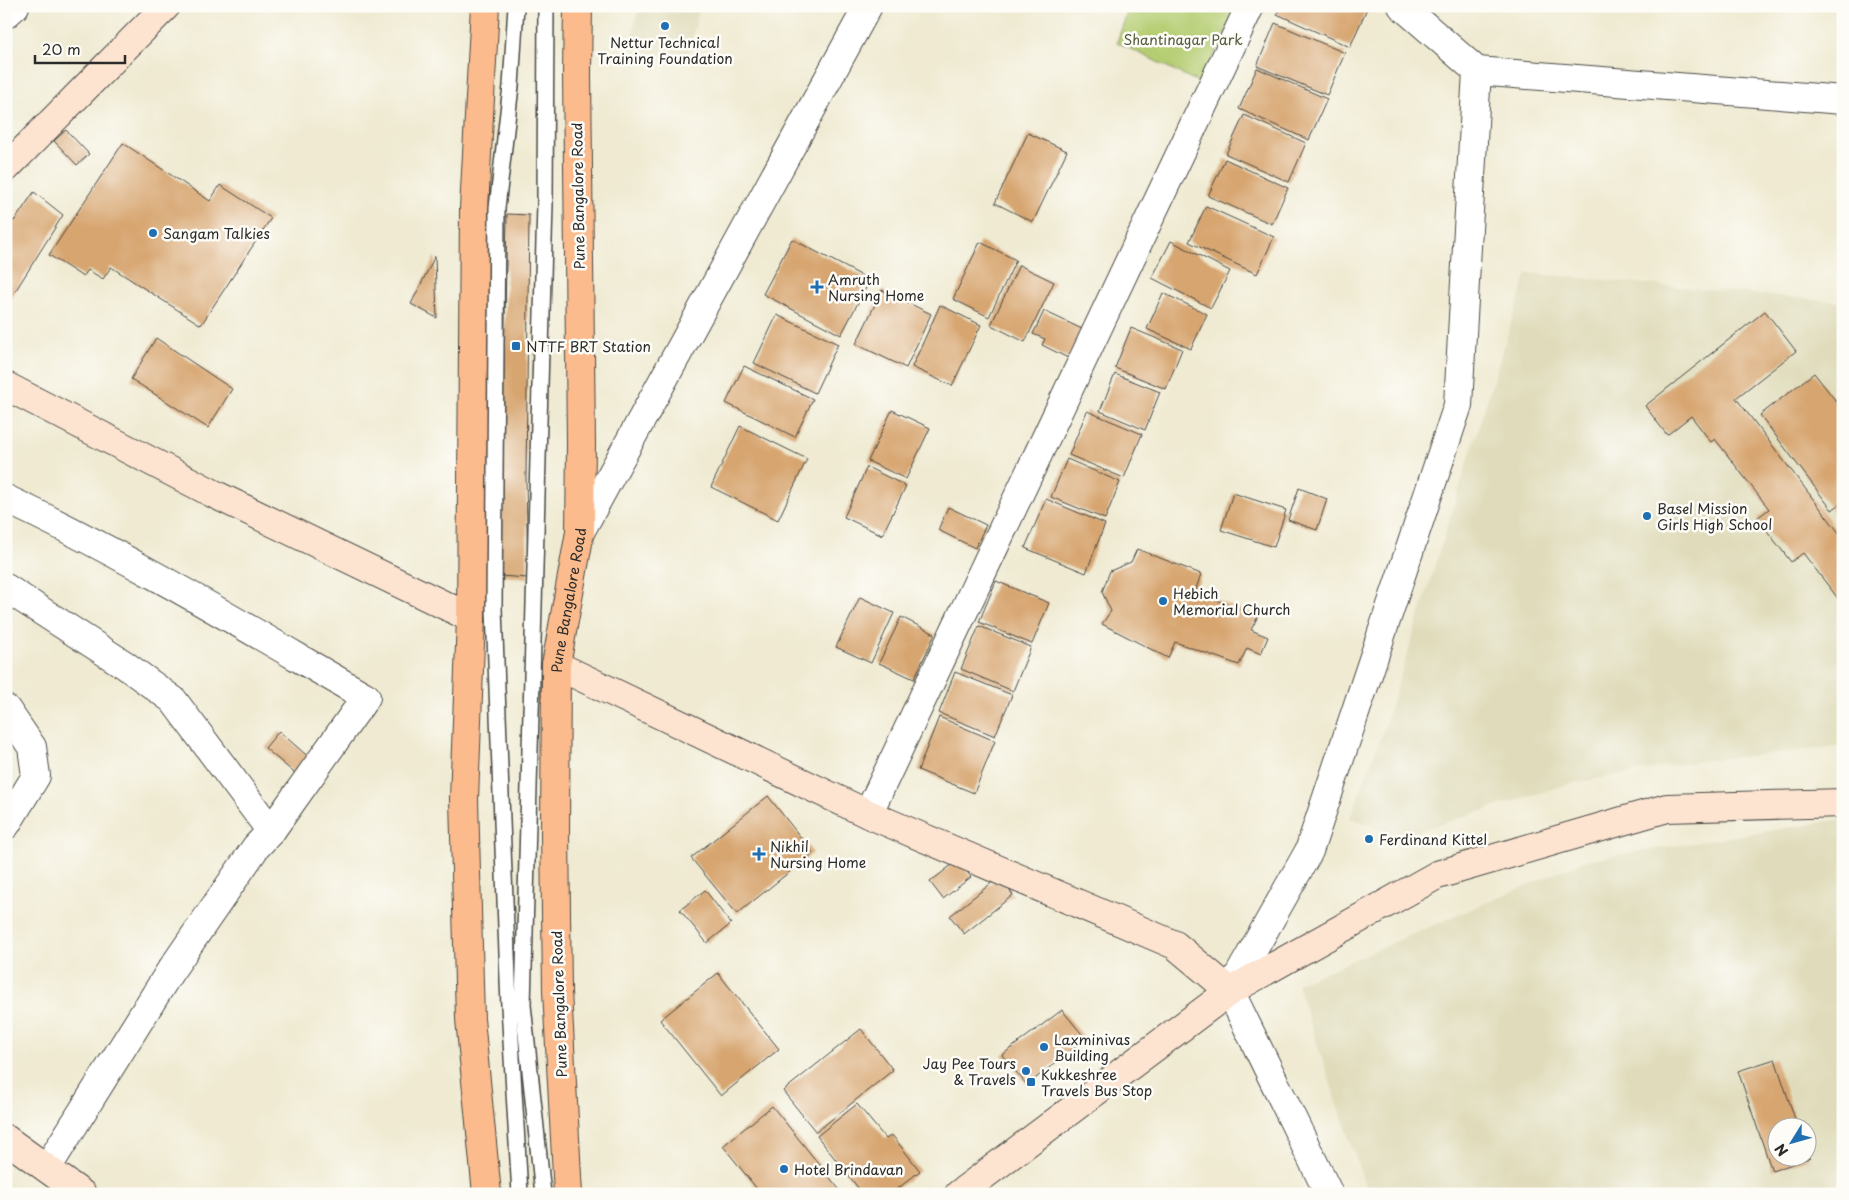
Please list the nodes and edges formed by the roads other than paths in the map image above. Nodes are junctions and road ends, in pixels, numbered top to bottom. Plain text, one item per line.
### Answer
1 (15, 6) edge
2 (485, 6) edge
3 (516, 6) edge
4 (546, 6) edge
5 (578, 6) edge
6 (868, 6) edge
7 (1250, 6) edge
8 (1402, 6) edge
9 (159, 9) edge
10 (6, 14) edge
11 (1477, 71) junction
12 (1843, 100) edge
13 (6, 168) edge
14 (6, 386) edge
15 (6, 499) edge
16 (580, 532) junction
17 (6, 588) edge
18 (471, 618) junction
19 (556, 666) junction
20 (6, 708) edge
21 (1843, 803) edge
22 (868, 814) junction
23 (6, 825) edge
24 (270, 831) junction
25 (1230, 991) junction
26 (6, 1139) edge
27 (47, 1168) junction
28 (82, 1194) edge
29 (487, 1194) edge
30 (520, 1194) edge
31 (544, 1194) edge
32 (568, 1194) edge
33 (959, 1194) edge
34 (1329, 1194) edge

1 - 10 street
2 - 18 main road
3 - 30 lane
4 - 31 lane
5 - 16 main road, Pune Bangalore Road
6 - 16 street
7 - 22 street
8 - 11 street
9 - 13 main road
11 - 12 street
11 - 25 street
14 - 18 main road
15 - 24 street
16 - 19 main road, Pune Bangalore Road
17 - 24 street
18 - 29 main road
19 - 22 main road
19 - 32 main road, Pune Bangalore Road
20 - 23 street
21 - 25 main road
22 - 25 main road
24 - 27 street
25 - 33 main road
25 - 34 street
26 - 27 main road
27 - 28 main road

